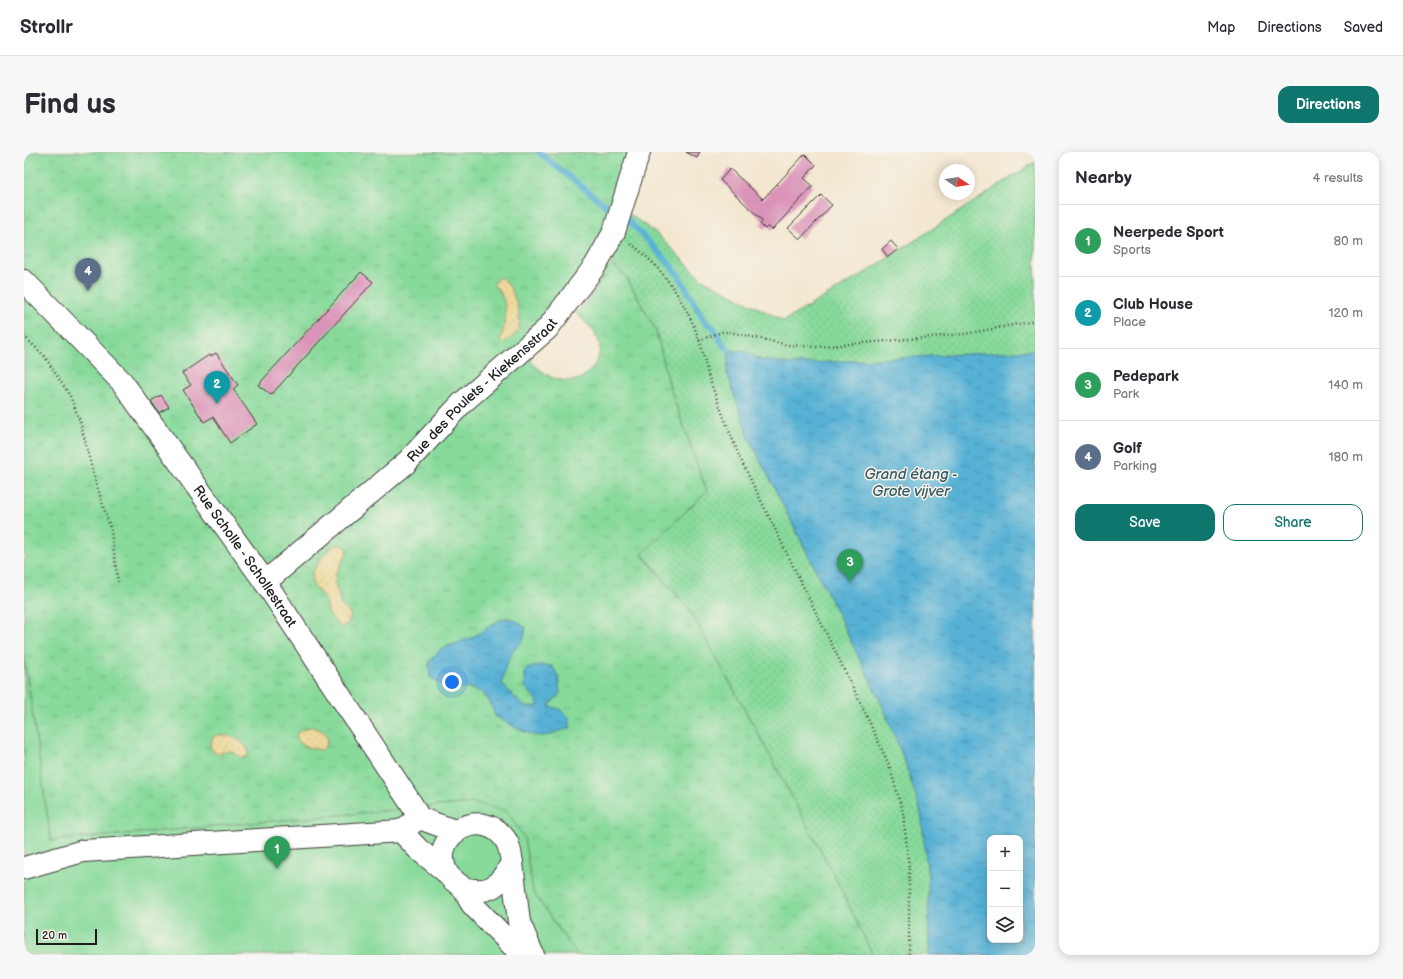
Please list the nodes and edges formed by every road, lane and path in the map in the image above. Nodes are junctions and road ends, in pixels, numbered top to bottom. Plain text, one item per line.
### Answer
1 (639, 152) edge
2 (614, 232) junction
3 (24, 281) edge
4 (1035, 321) edge
5 (24, 336) edge
6 (699, 340) junction
7 (118, 582) dead end
8 (265, 582) junction
9 (419, 818) junction
10 (401, 831) junction
11 (455, 831) junction
12 (512, 863) junction
13 (24, 868) edge
14 (446, 872) junction
15 (462, 888) junction
16 (525, 955) edge
17 (534, 955) edge
18 (909, 955) edge

1 - 2 street, Rue des Poulets - Kiekensstraat
2 - 6 path
2 - 8 street, Rue des Poulets - Kiekensstraat
3 - 8 street, Rue Scholle - Schollestraat
4 - 6 path
5 - 7 path
6 - 18 path
8 - 9 street, Rue Scholle - Schollestraat
9 - 10 street
9 - 11 street
10 - 13 street
10 - 14 street
11 - 12 street
11 - 14 street
12 - 15 street
12 - 17 street
14 - 15 street
15 - 16 street

